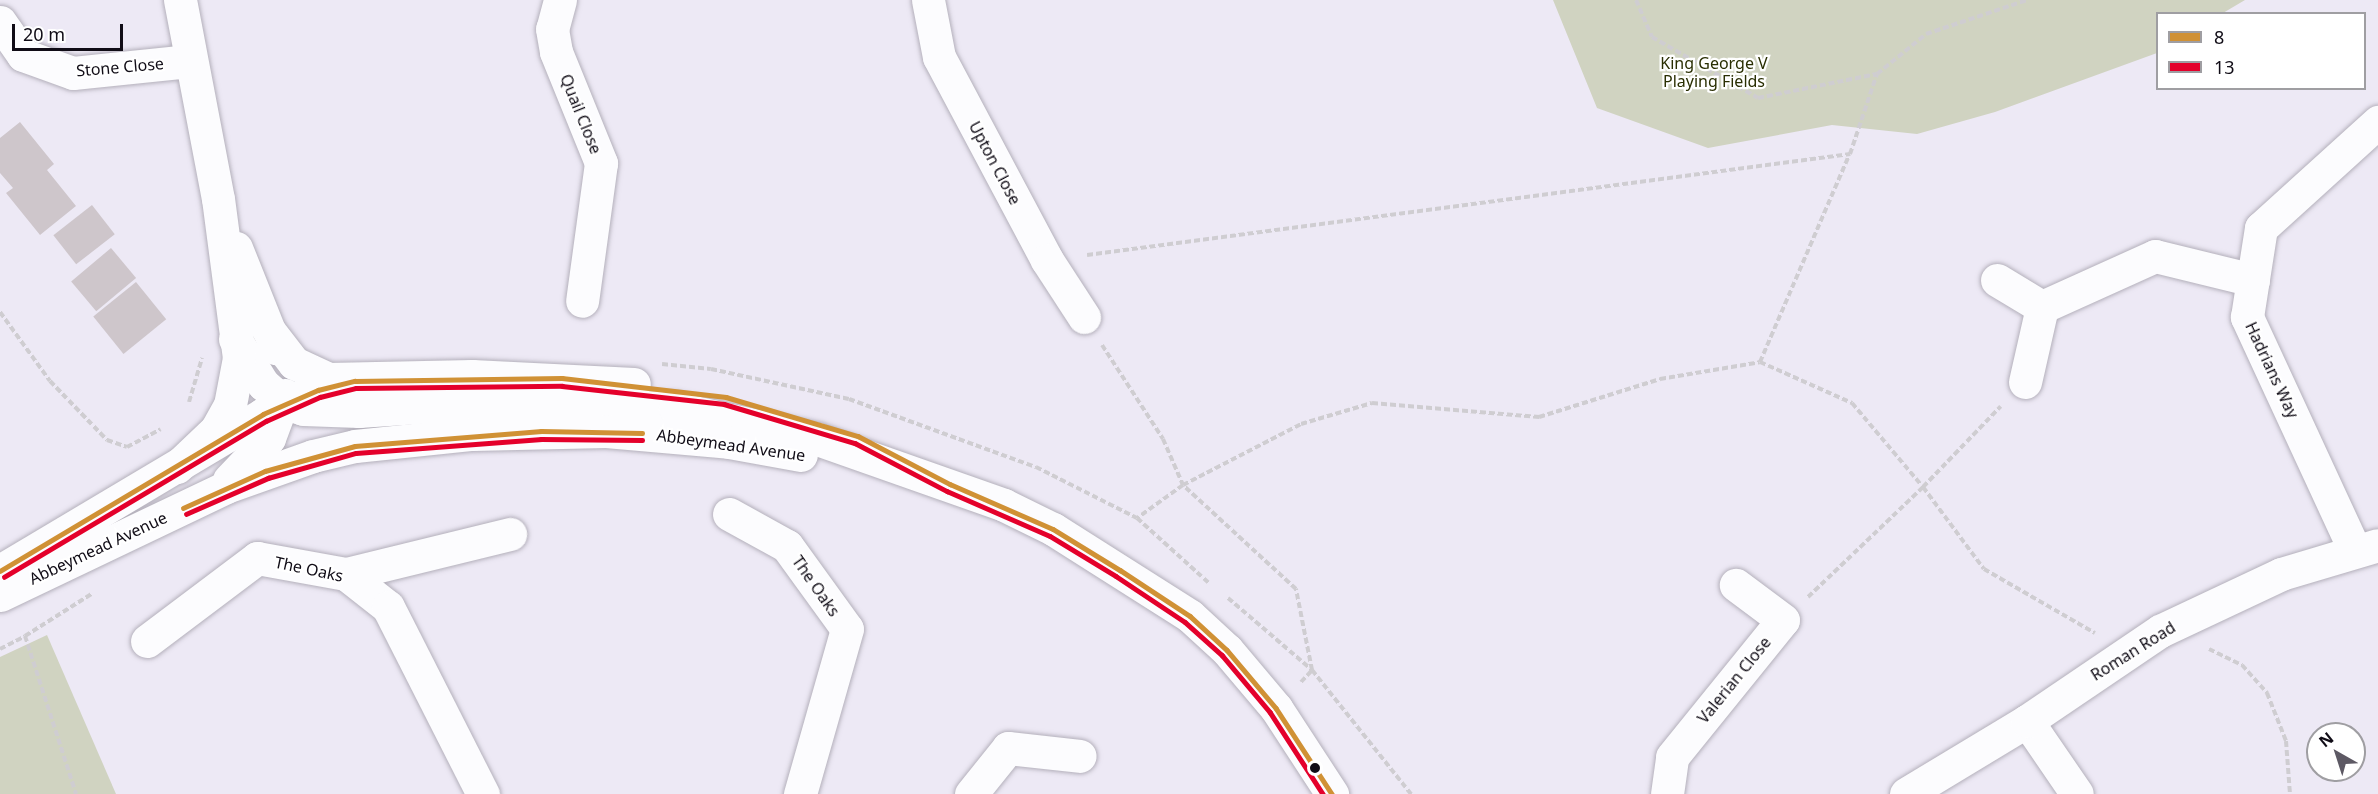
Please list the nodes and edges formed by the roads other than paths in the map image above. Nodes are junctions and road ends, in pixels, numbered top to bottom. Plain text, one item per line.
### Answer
1 (180, 0) edge
2 (560, 0) edge
3 (928, 0) edge
4 (0, 22) edge
5 (189, 61) junction
6 (2378, 122) edge
7 (218, 199) junction
8 (1997, 280) dead end
9 (2253, 280) junction
10 (582, 301) dead end
11 (2042, 307) junction
12 (1083, 317) road end
13 (267, 328) junction
14 (235, 339) junction
15 (355, 381) junction
16 (2025, 382) road end
17 (285, 402) junction
18 (177, 467) junction
19 (950, 484) junction
20 (196, 501) junction
21 (729, 514) dead end
22 (510, 534) dead end
23 (2367, 548) edge
24 (0, 571) edge
25 (346, 574) junction
26 (1736, 585) dead end
27 (0, 595) edge
28 (147, 641) dead end
29 (2027, 721) junction
30 (1080, 756) dead end
31 (478, 793) edge
32 (800, 794) edge
33 (971, 794) edge
34 (1332, 794) edge
35 (1667, 794) edge
36 (1906, 794) edge
37 (2077, 794) edge

1 - 5 street
2 - 10 street, Quail Close
3 - 12 street, Upton Close
4 - 5 street, Stone Close
5 - 7 street
6 - 9 street, Hadrians Way
7 - 13 street
7 - 14 street
8 - 11 street
9 - 11 street
9 - 23 street, Hadrians Way
11 - 16 street
13 - 15 street, Abbeymead Avenue
13 - 17 street, Abbeymead Avenue
14 - 17 street, Abbeymead Avenue
14 - 18 street, Abbeymead Avenue
15 - 17 street, Abbeymead Avenue
15 - 19 street, Abbeymead Avenue
17 - 18 street, Abbeymead Avenue
17 - 19 street, Abbeymead Avenue
17 - 20 street, Abbeymead Avenue
18 - 24 street, Abbeymead Avenue
19 - 20 street, Abbeymead Avenue
19 - 34 street, Abbeymead Avenue
20 - 27 street, Abbeymead Avenue
21 - 32 street, The Oaks
22 - 25 street
23 - 29 street, Roman Road
25 - 28 street, The Oaks
25 - 31 street, The Oaks
26 - 35 street, Valerian Close
29 - 36 street, Roman Road
29 - 37 street
30 - 33 street

